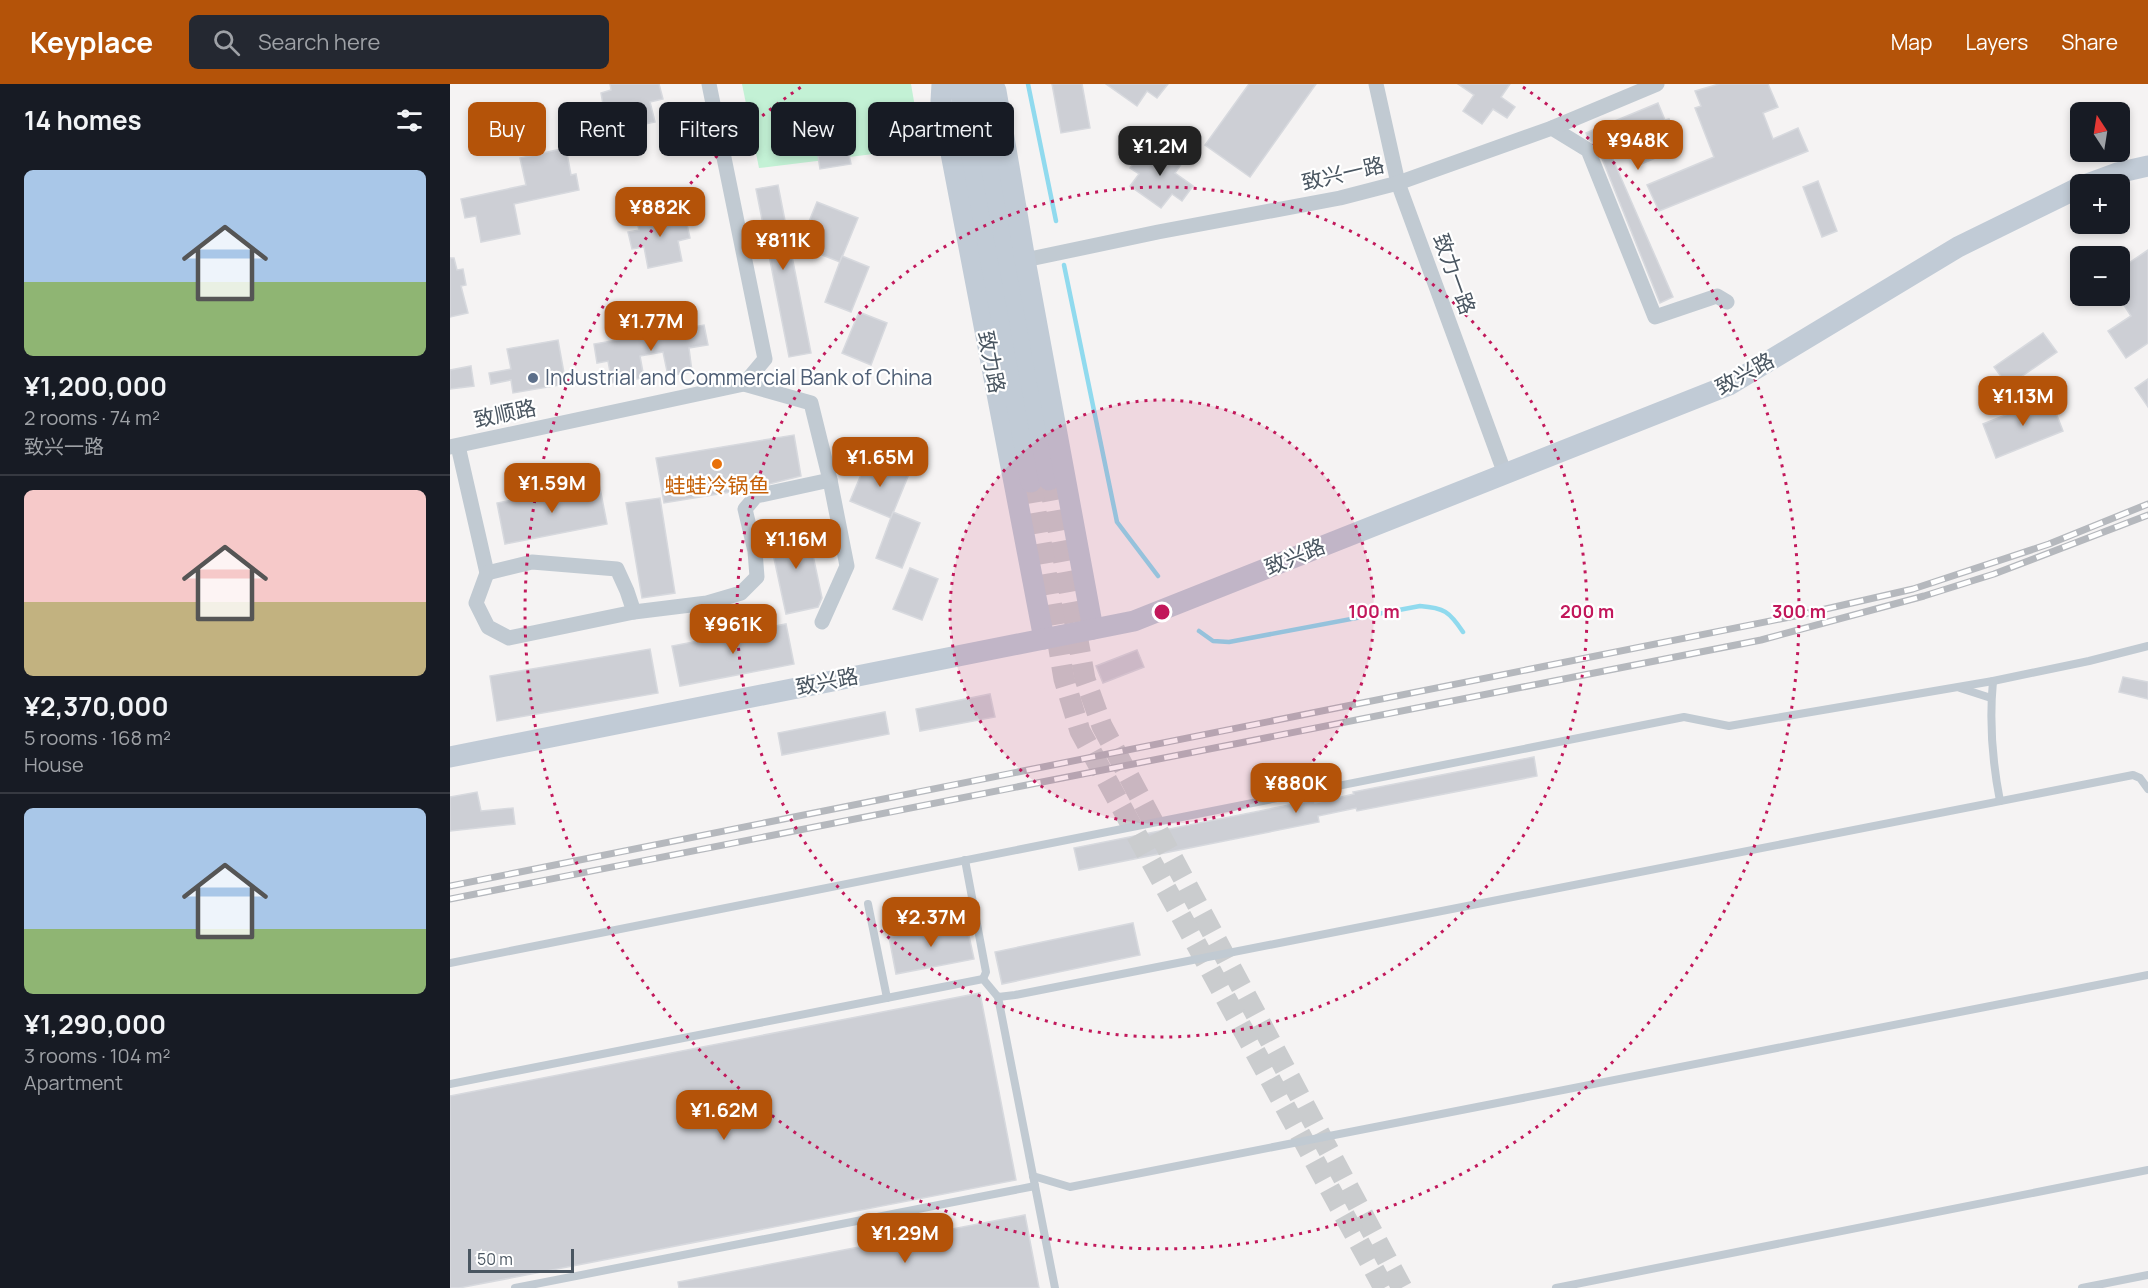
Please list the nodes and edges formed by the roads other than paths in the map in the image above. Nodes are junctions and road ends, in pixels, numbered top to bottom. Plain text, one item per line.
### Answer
1 (709, 84) edge
2 (942, 84) edge
3 (959, 84) edge
4 (976, 84) edge
5 (993, 84) edge
6 (1376, 84) edge
7 (1657, 84) edge
8 (1551, 128) junction
9 (2148, 166) edge
10 (2114, 174) edge
11 (1398, 183) junction
12 (2070, 192) edge
13 (1025, 260) junction
14 (1727, 302) dead end
15 (744, 384) junction
16 (454, 447) edge
17 (1505, 474) junction
18 (830, 480) junction
19 (1040, 481) junction
20 (487, 573) junction
21 (634, 612) junction
22 (822, 622) dead end
23 (1093, 629) junction
24 (1044, 639) junction
25 (2148, 646) edge
26 (1993, 681) junction
27 (1958, 688) junction
28 (1991, 698) junction
29 (450, 757) edge
30 (2148, 789) edge
31 (2000, 801) junction
32 (965, 860) junction
33 (868, 904) dead end
34 (450, 963) edge
35 (2148, 975) edge
36 (983, 979) junction
37 (998, 997) junction
38 (887, 998) junction
39 (450, 1084) edge
40 (2148, 1170) edge
41 (1033, 1176) junction
42 (1035, 1186) junction
43 (2148, 1275) edge
44 (515, 1288) edge
45 (1055, 1288) edge
46 (1556, 1288) edge
47 (2082, 1288) edge

1 - 15 street
2 - 19 street, 致力路
3 - 19 street, 致力路
4 - 19 street, 致力路
5 - 13 street, 致力路
6 - 11 street, 致力一路
7 - 8 street, 致兴一路
8 - 11 street, 致兴一路
8 - 14 street
9 - 10 street
11 - 13 street, 致兴一路
11 - 17 street, 致力一路
12 - 17 street, 致兴路
13 - 19 street, 致力路
15 - 16 street, 致顺路
15 - 18 street
16 - 20 street
17 - 23 street, 致兴路
18 - 21 street
18 - 22 street
19 - 23 street, 致力路
19 - 24 street, 致力路
20 - 21 street
20 - 21 street
23 - 24 street, 致兴路
24 - 29 street, 致兴路
25 - 26 lane
26 - 27 lane
26 - 28 lane
27 - 28 lane
27 - 32 lane
28 - 31 lane
30 - 31 lane
31 - 37 lane
32 - 34 lane
32 - 36 lane
33 - 38 lane
35 - 41 lane
36 - 37 lane
36 - 38 lane
37 - 41 lane
38 - 39 lane
40 - 46 lane
41 - 42 lane
42 - 44 lane
42 - 45 lane
43 - 47 lane

